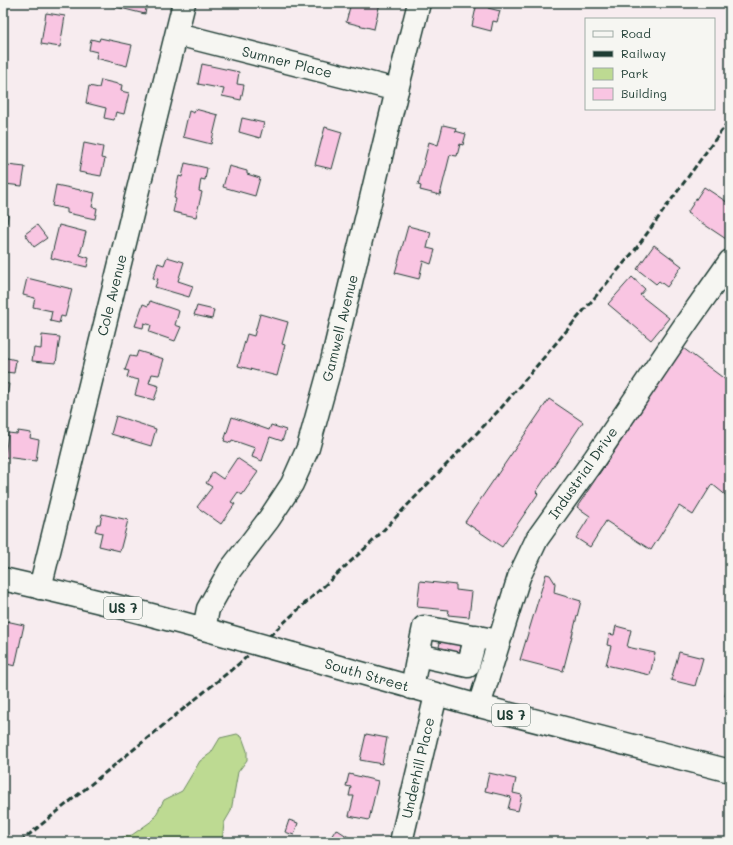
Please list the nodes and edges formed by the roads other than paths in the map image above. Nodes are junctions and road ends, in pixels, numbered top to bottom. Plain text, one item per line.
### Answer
1 (184, 3) edge
2 (419, 3) edge
3 (177, 34) junction
4 (397, 90) junction
5 (730, 261) edge
6 (3, 579) edge
7 (40, 588) junction
8 (204, 629) junction
9 (476, 636) junction
10 (499, 641) junction
11 (418, 655) junction
12 (412, 688) junction
13 (436, 694) junction
14 (479, 706) junction
15 (730, 771) edge
16 (401, 842) edge

1 - 3 main road, Cole Avenue
2 - 4 main road, Gamwell Avenue
3 - 4 main road, Sumner Place
3 - 7 main road, Cole Avenue
4 - 8 main road, Gamwell Avenue
5 - 10 main road, Industrial Drive
6 - 7 main road, South Street / US 7
7 - 8 main road, South Street / US 7
8 - 12 main road, South Street / US 7, bridge
9 - 10 main road
9 - 11 main road
9 - 11 main road
10 - 14 main road, Industrial Drive
11 - 12 main road
12 - 13 main road, South Street / US 7
13 - 14 main road, South Street / US 7
13 - 16 main road, Underhill Place
14 - 15 main road, South Street / US 7

